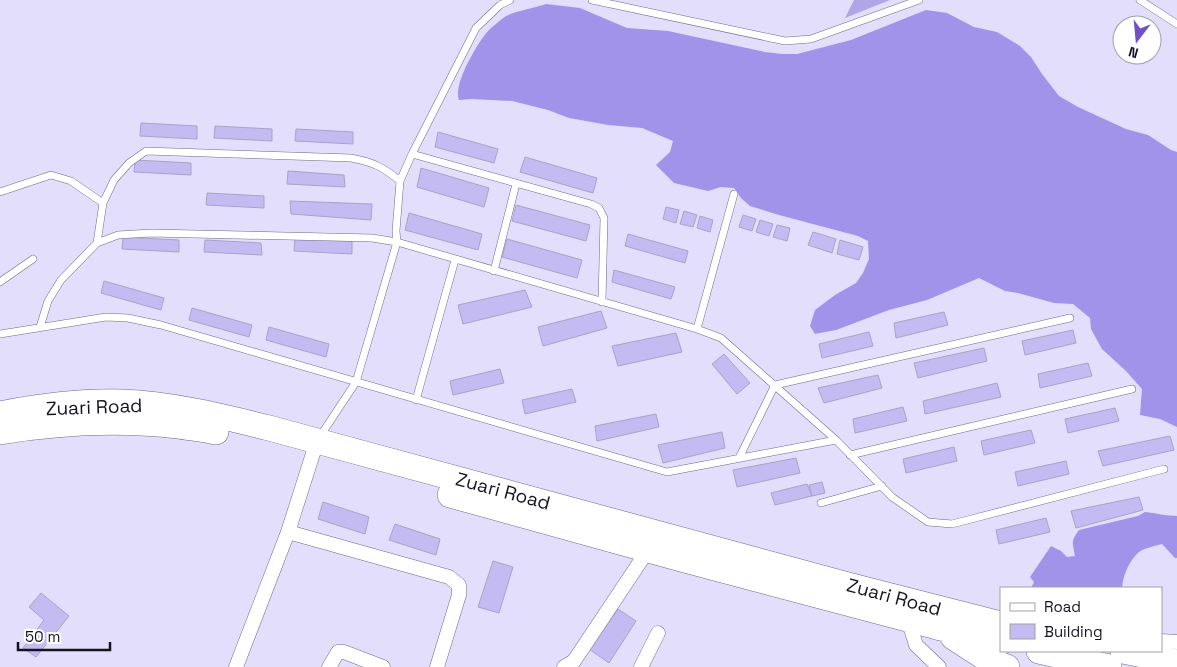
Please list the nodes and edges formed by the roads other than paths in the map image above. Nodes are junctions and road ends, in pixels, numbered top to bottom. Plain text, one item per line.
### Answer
1 (510, 0) edge
2 (592, 0) edge
3 (919, 0) edge
4 (1140, 0) edge
5 (1177, 24) edge
6 (412, 154) junction
7 (400, 181) junction
8 (516, 184) junction
9 (0, 192) edge
10 (734, 194) dead end
11 (103, 203) junction
12 (398, 242) junction
13 (97, 243) junction
14 (33, 259) dead end
15 (455, 260) junction
16 (494, 271) junction
17 (0, 282) edge
18 (602, 302) junction
19 (1070, 318) dead end
20 (40, 327) junction
21 (697, 329) junction
22 (0, 334) edge
23 (356, 382) junction
24 (775, 385) junction
25 (1132, 389) dead end
26 (416, 400) junction
27 (0, 414) edge
28 (0, 432) edge
29 (836, 440) junction
30 (315, 449) junction
31 (850, 454) junction
32 (739, 458) junction
33 (1164, 470) dead end
34 (882, 486) junction
35 (821, 503) dead end
36 (288, 532) junction
37 (648, 550) junction
38 (1000, 613) edge
39 (939, 618) junction
40 (908, 619) junction
41 (1000, 624) edge
42 (658, 633) dead end
43 (1162, 640) edge
44 (1000, 642) edge
45 (1177, 642) edge
46 (1043, 652) edge
47 (1116, 652) edge
48 (1128, 652) edge
49 (1177, 662) edge
50 (236, 667) edge
51 (329, 667) edge
52 (383, 667) edge
53 (437, 667) edge
54 (564, 667) edge
55 (641, 667) edge
56 (939, 667) edge
57 (1007, 667) edge
58 (1109, 667) edge
59 (1117, 667) edge

1 - 6 lane
2 - 3 lane
4 - 5 lane
6 - 7 lane
6 - 8 lane
7 - 11 lane
7 - 12 lane
8 - 16 lane
8 - 18 lane
9 - 11 lane
10 - 21 lane
11 - 13 lane
12 - 13 lane
12 - 15 lane
12 - 23 lane
13 - 20 lane
14 - 17 lane
15 - 16 lane
15 - 26 lane
16 - 18 lane
18 - 21 lane
19 - 24 lane
20 - 22 lane
20 - 23 lane
21 - 24 lane
23 - 26 lane
23 - 30 lane
24 - 29 lane
24 - 32 lane
25 - 31 lane
26 - 32 lane
27 - 30 highway, Zuari Road
28 - 30 highway, Zuari Road
29 - 31 lane
29 - 32 lane
30 - 36 street
30 - 37 highway, Zuari Road
30 - 39 highway, Zuari Road
31 - 34 lane
33 - 34 lane
34 - 35 lane
36 - 50 street
36 - 53 street
37 - 40 highway, Zuari Road
37 - 54 street
38 - 39 highway
39 - 40 highway, Zuari Road
39 - 41 highway, Zuari Road
39 - 44 highway, Zuari Road
39 - 57 highway
40 - 56 street
42 - 55 street
43 - 45 street
46 - 58 highway
47 - 59 highway
48 - 49 highway
51 - 52 street

